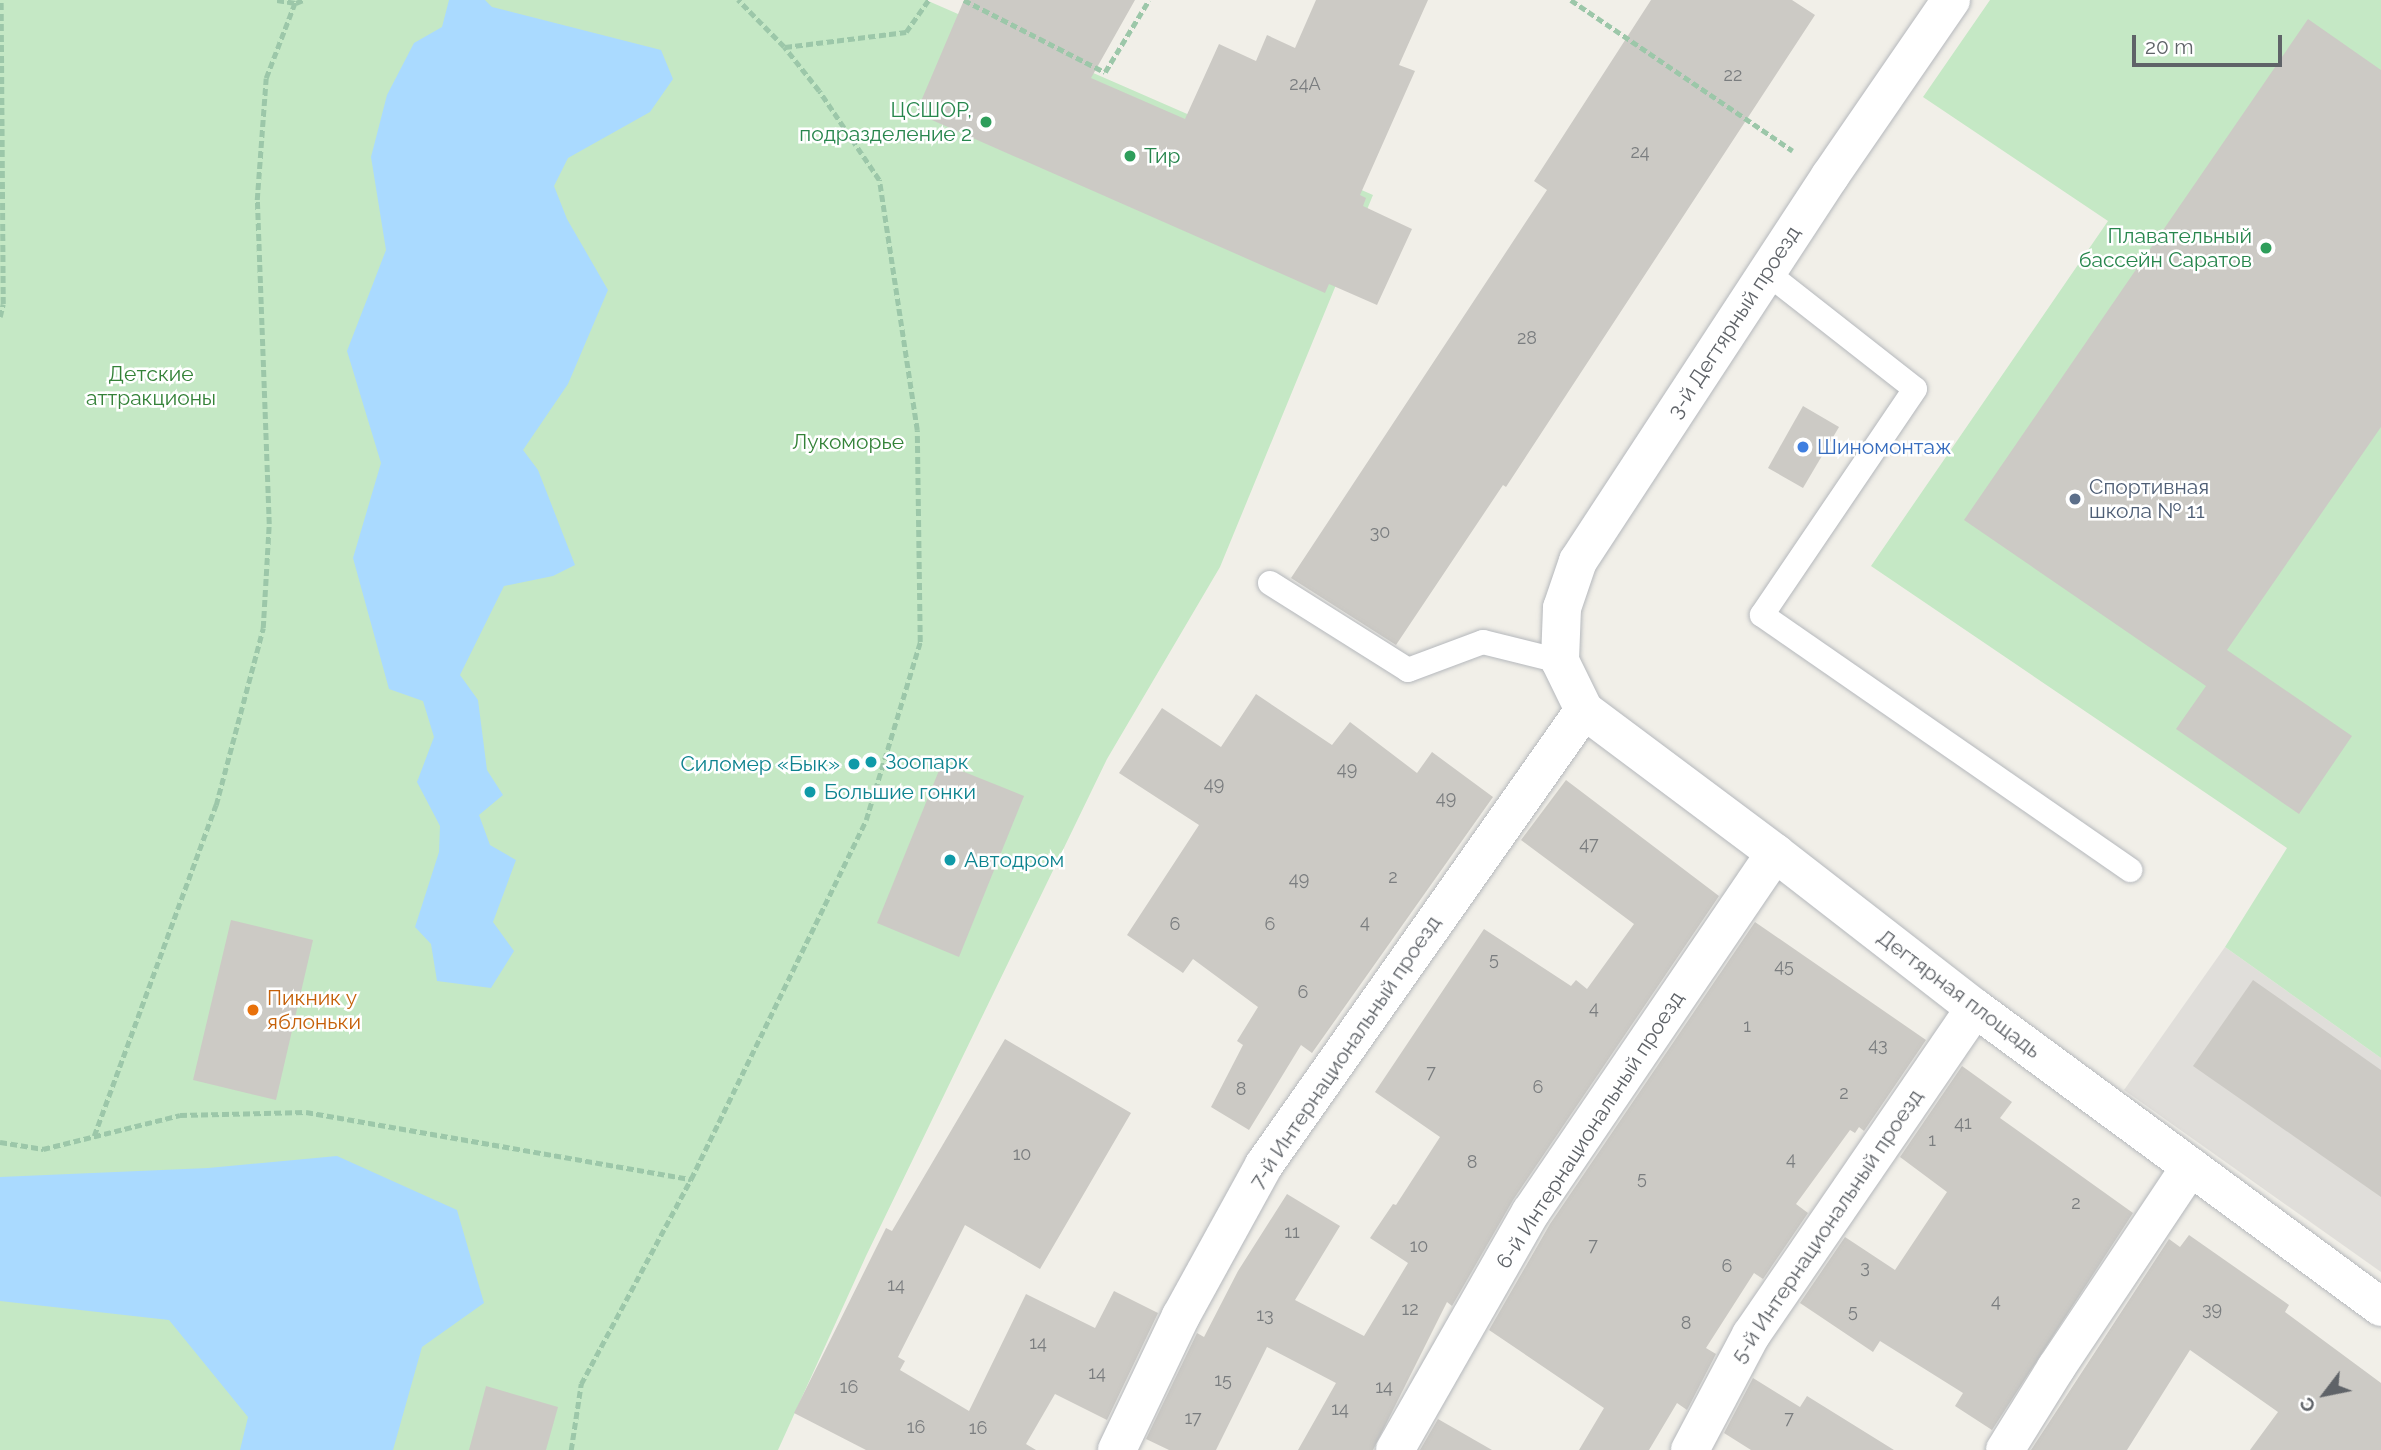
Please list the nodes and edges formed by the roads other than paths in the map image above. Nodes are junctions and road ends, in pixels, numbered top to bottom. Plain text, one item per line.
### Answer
1 (1951, 0) edge
2 (1766, 272) junction
3 (1270, 583) dead end
4 (1560, 661) junction
5 (1584, 710) junction
6 (1775, 853) junction
7 (2130, 870) dead end
8 (1975, 1008) junction
9 (2190, 1167) junction
10 (2381, 1307) edge
11 (1117, 1450) edge
12 (1395, 1450) edge
13 (1690, 1450) edge
14 (2006, 1450) edge

1 - 2 street, 3-й Дегтярный проезд
2 - 4 street, 3-й Дегтярный проезд
2 - 7 lane
3 - 4 lane
4 - 5 street, Дегтярная площадь
5 - 6 street, Дегтярная площадь
5 - 11 street, 7-й Интернациональный проезд
6 - 8 street, Дегтярная площадь
6 - 12 street, 6-й Интернациональный проезд
8 - 9 street, Дегтярная площадь
8 - 13 street, 5-й Интернациональный проезд
9 - 10 street, Дегтярная площадь
9 - 14 street

